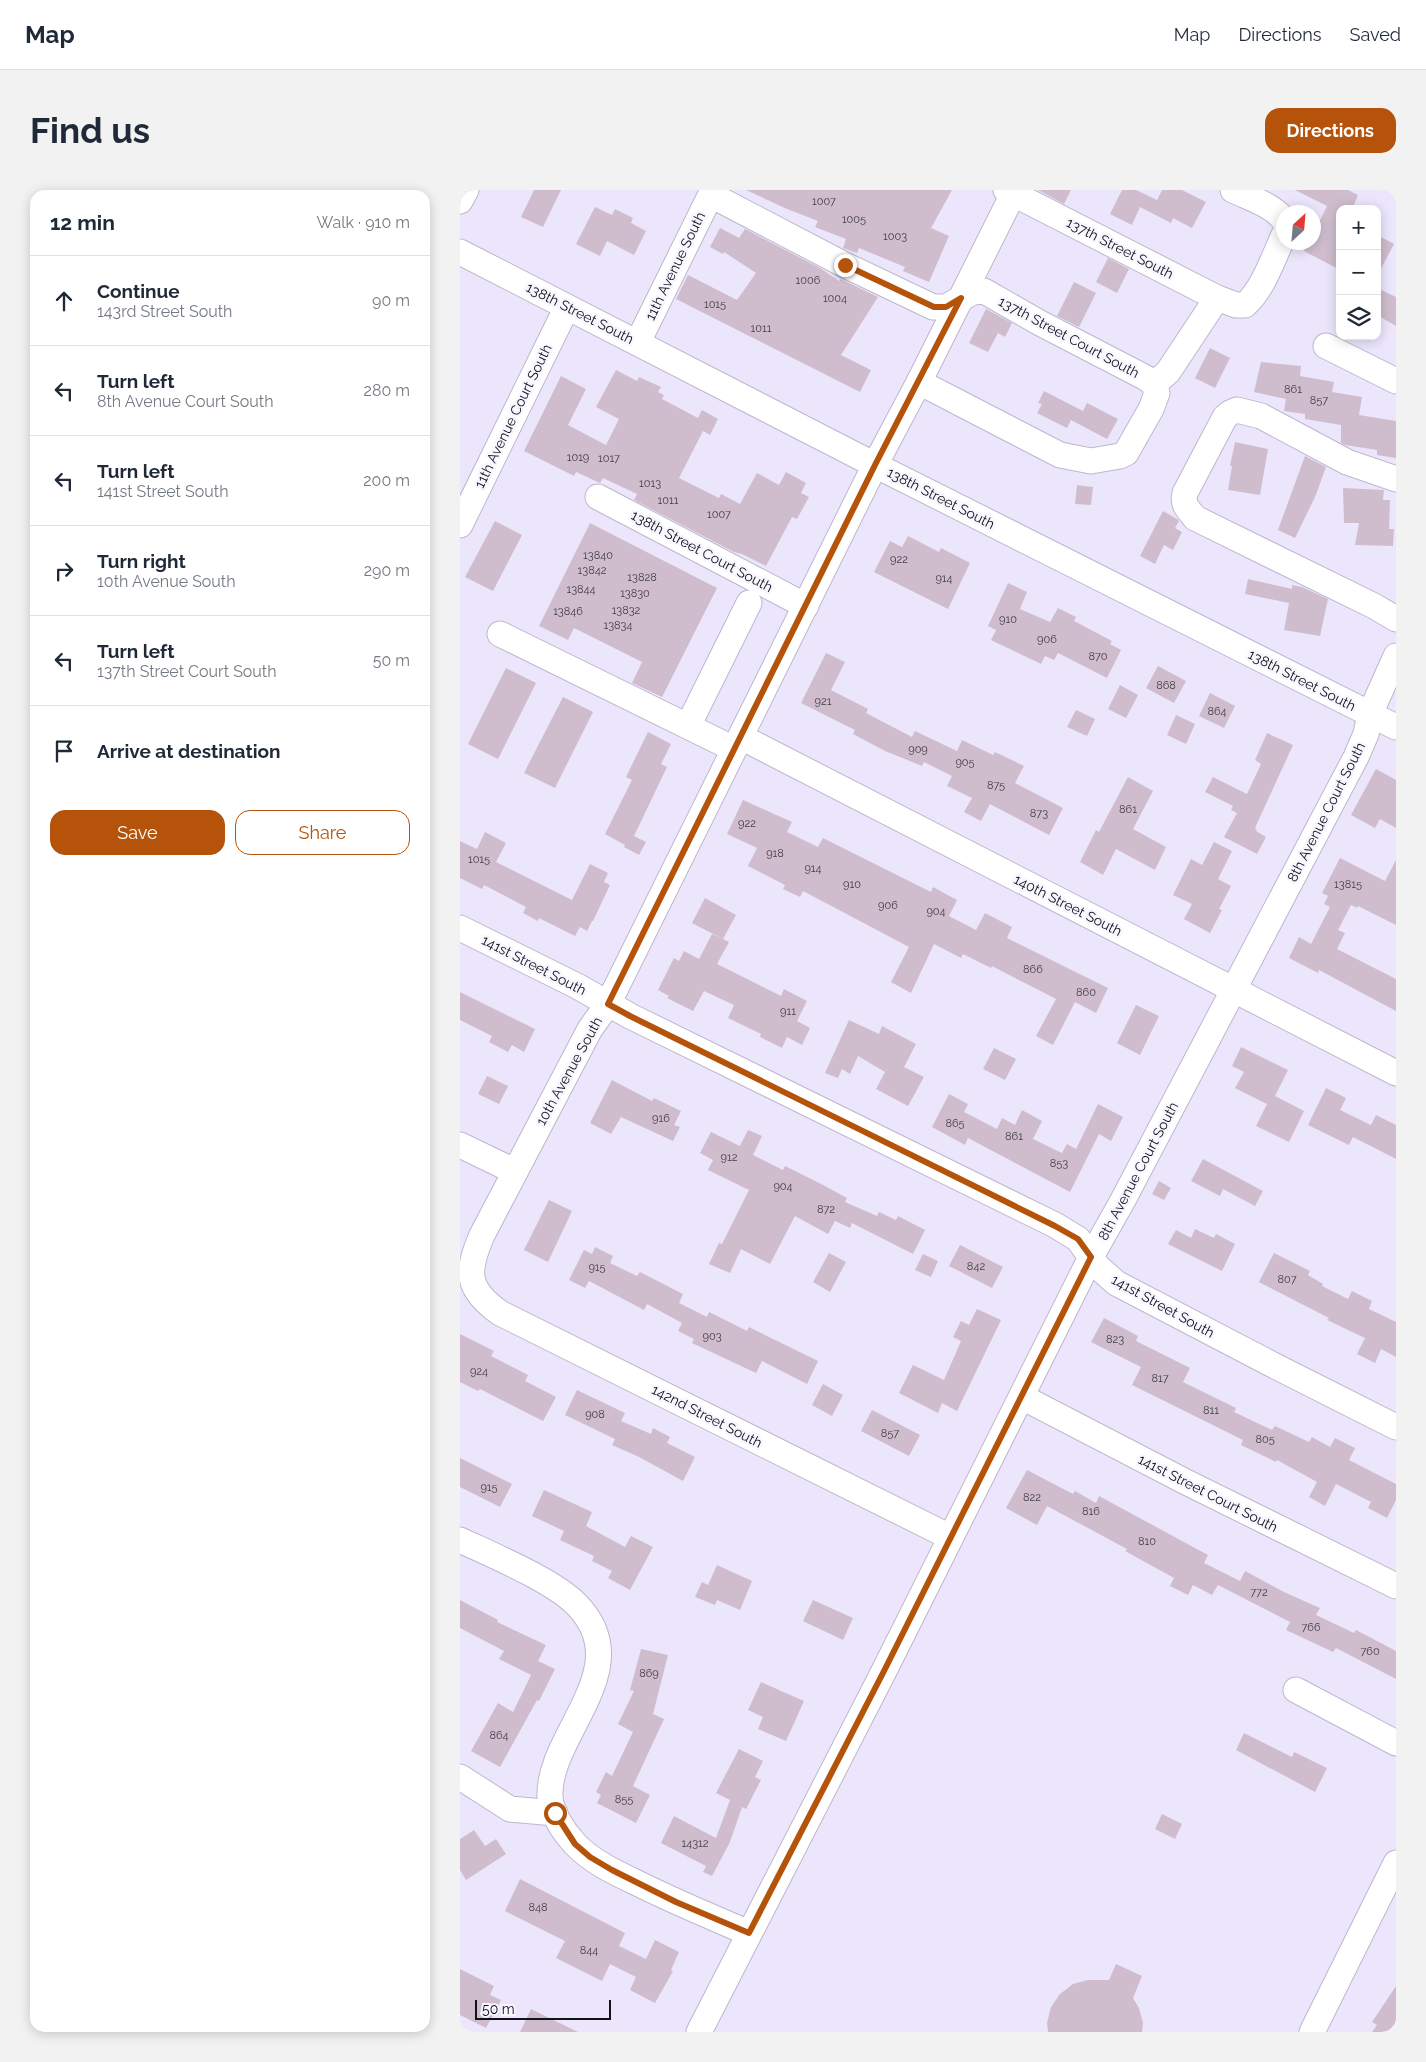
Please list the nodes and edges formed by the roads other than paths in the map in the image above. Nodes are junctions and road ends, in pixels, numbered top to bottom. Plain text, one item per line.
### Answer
1 (466, 190) edge
2 (1233, 190) edge
3 (1012, 191) edge
4 (712, 192) edge
5 (460, 201) edge
6 (1276, 212) edge
7 (1277, 250) edge
8 (460, 252) edge
9 (961, 298) junction
10 (1226, 301) junction
11 (567, 307) junction
12 (638, 342) junction
13 (1326, 346) dead end
14 (1396, 381) edge
15 (919, 382) junction
16 (1154, 384) junction
17 (875, 465) junction
18 (1396, 479) edge
19 (598, 497) dead end
20 (460, 525) edge
21 (749, 603) dead end
22 (806, 606) junction
23 (1396, 619) edge
24 (500, 634) dead end
25 (1396, 656) edge
26 (1370, 714) junction
27 (688, 726) junction
28 (1396, 727) edge
29 (738, 743) junction
30 (460, 928) edge
31 (1233, 990) junction
32 (608, 1004) junction
33 (1396, 1073) edge
34 (460, 1145) edge
35 (514, 1171) junction
36 (1091, 1257) junction
37 (473, 1285) joint
38 (1022, 1397) junction
39 (1396, 1427) edge
40 (950, 1537) junction
41 (460, 1540) edge
42 (1396, 1586) edge
43 (1296, 1690) dead end
44 (1396, 1743) edge
45 (460, 1777) edge
46 (555, 1813) junction
47 (1396, 1863) edge
48 (749, 1933) junction
49 (699, 2032) edge
50 (1312, 2032) edge

1 - 5 street
2 - 6 street
3 - 9 street, 10th Avenue South
3 - 10 street, 137th Street South
4 - 9 street, 137th Street Court South
4 - 12 street, 11th Avenue South
7 - 10 street
8 - 11 street, 138th Street South
9 - 15 street, 10th Avenue South
9 - 16 street, 137th Street Court South
10 - 16 street
11 - 12 street, 138th Street South
11 - 20 street, 11th Avenue Court South
12 - 17 street, 138th Street South
13 - 14 street
15 - 16 street, 137th Street Court South
15 - 17 street, 10th Avenue South
17 - 22 street, 10th Avenue South
17 - 26 street, 138th Street South
18 - 23 street
19 - 22 street, 138th Street Court South
21 - 27 street
22 - 29 street, 10th Avenue South
24 - 27 street, 140th Street South
25 - 26 street, 8th Avenue Court South
26 - 28 street, 138th Street South
26 - 31 street, 8th Avenue Court South
27 - 29 street, 140th Street South
29 - 31 street, 140th Street South
29 - 32 street, 10th Avenue South
30 - 32 street, 141st Street South
31 - 33 street, 140th Street South
31 - 36 street, 8th Avenue Court South
32 - 35 street, 10th Avenue South
32 - 36 street, 141st Street South
34 - 35 street
35 - 37 street, 10th Avenue South
36 - 38 street, 8th Avenue Court South
36 - 39 street, 141st Street South
37 - 40 street, 142nd Street South
38 - 40 street, 8th Avenue Court South
38 - 42 street, 141st Street Court South
40 - 48 street, 8th Avenue Court South
41 - 46 street
43 - 44 street
45 - 46 street
46 - 48 street
47 - 50 street
48 - 49 street, 8th Avenue Court South

